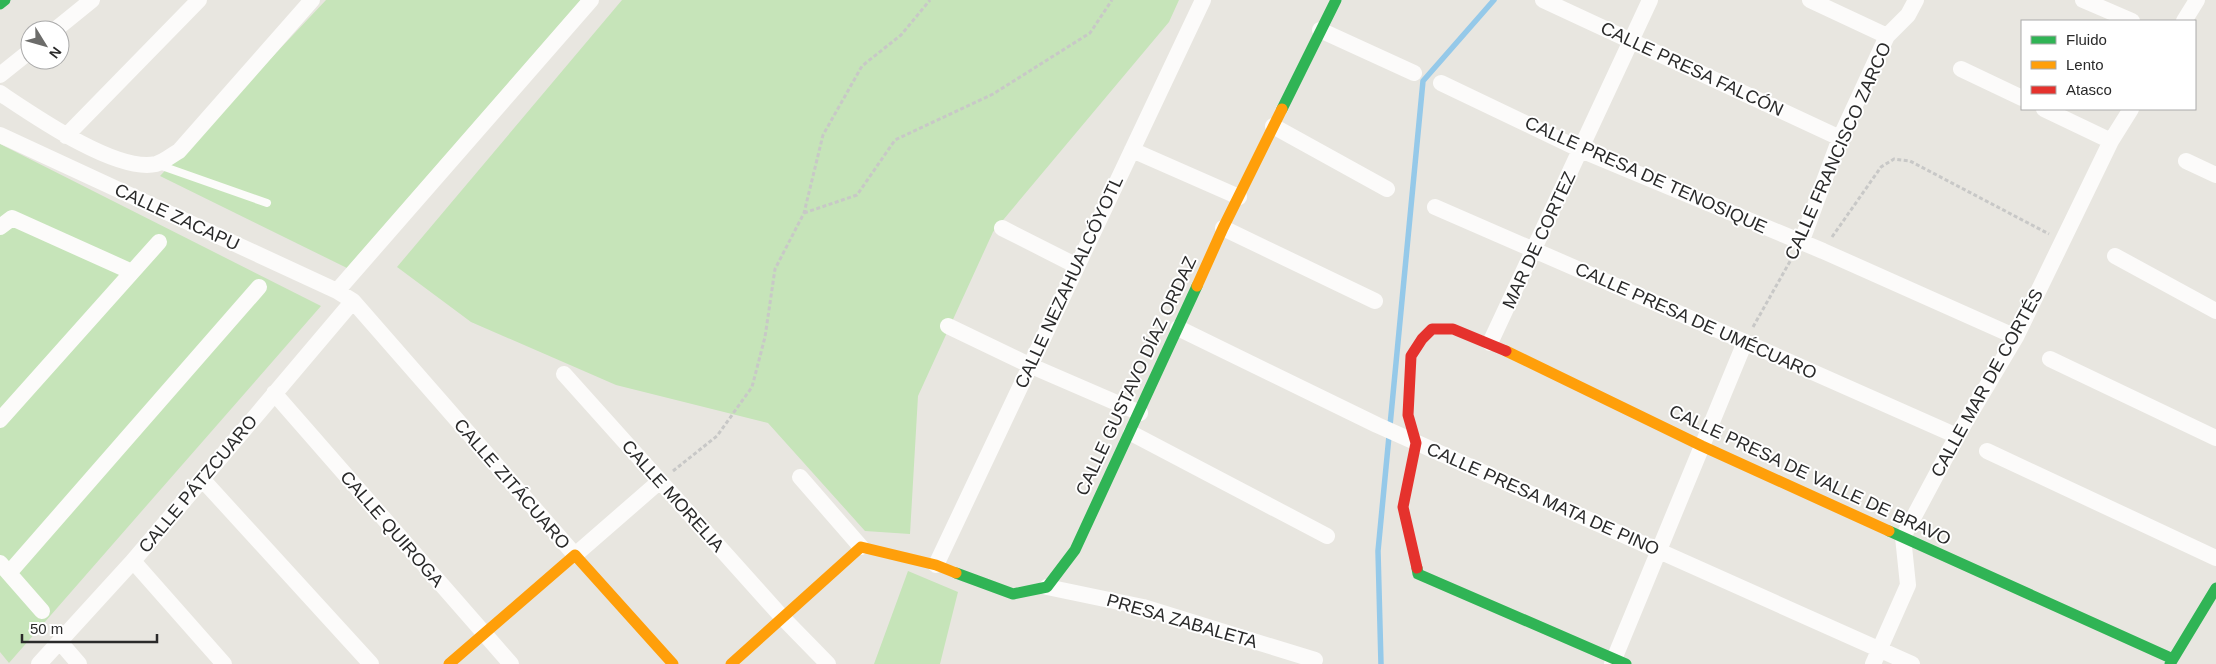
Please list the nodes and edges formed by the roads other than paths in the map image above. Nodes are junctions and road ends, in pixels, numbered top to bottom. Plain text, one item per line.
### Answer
1 (6, 0) edge
2 (92, 0) edge
3 (198, 0) edge
4 (312, 0) edge
5 (591, 0) edge
6 (1203, 0) edge
7 (1336, 0) edge
8 (1543, 0) edge
9 (1650, 0) edge
10 (1810, 0) edge
11 (1916, 0) edge
12 (2084, 0) edge
13 (2197, 0) edge
14 (0, 4) edge
15 (67, 20) edge
16 (2130, 20) edge
17 (2185, 20) edge
18 (1320, 30) junction
19 (1887, 36) junction
20 (1631, 40) junction
21 (20, 59) edge
22 (1961, 69) dead end
23 (1414, 73) dead end
24 (0, 76) edge
25 (1441, 83) dead end
26 (0, 93) edge
27 (2021, 98) edge
28 (2046, 110) edge
29 (2130, 110) edge
30 (1273, 126) junction
31 (0, 134) edge
32 (66, 136) junction
33 (1840, 138) junction
34 (2111, 141) junction
35 (1132, 150) junction
36 (1582, 150) junction
37 (2186, 161) dead end
38 (157, 164) junction
39 (2216, 175) edge
40 (1387, 189) dead end
41 (1239, 197) junction
42 (267, 203) dead end
43 (1435, 207) dead end
44 (0, 227) edge
45 (1002, 228) dead end
46 (1223, 228) junction
47 (160, 242) dead end
48 (1800, 243) junction
49 (1534, 250) junction
50 (2115, 256) dead end
51 (1077, 266) junction
52 (132, 272) junction
53 (259, 287) dead end
54 (337, 290) junction
55 (353, 301) junction
56 (1375, 301) dead end
57 (2216, 311) edge
58 (948, 326) dead end
59 (1178, 328) junction
60 (2016, 337) junction
61 (1745, 342) junction
62 (1490, 343) junction
63 (2050, 359) dead end
64 (1030, 365) junction
65 (564, 374) dead end
66 (274, 393) junction
67 (1140, 413) junction
68 (0, 420) edge
69 (1130, 433) junction
70 (1957, 436) junction
71 (2216, 438) edge
72 (1409, 439) junction
73 (1702, 446) junction
74 (1986, 451) dead end
75 (800, 477) dead end
76 (202, 478) junction
77 (660, 481) junction
78 (1327, 536) dead end
79 (1903, 537) junction
80 (861, 547) junction
81 (1659, 550) junction
82 (575, 555) junction
83 (2216, 558) edge
84 (133, 561) junction
85 (936, 565) junction
86 (5, 568) edge
87 (1047, 588) junction
88 (2216, 588) edge
89 (42, 611) dead end
90 (782, 617) junction
91 (484, 634) junction
92 (60, 642) junction
93 (1876, 657) edge
94 (1315, 660) dead end
95 (2171, 661) edge
96 (1617, 662) edge
97 (39, 664) edge
98 (79, 664) edge
99 (224, 664) edge
100 (371, 664) edge
101 (449, 664) edge
102 (512, 664) edge
103 (674, 664) edge
104 (731, 664) edge
105 (828, 664) edge
106 (1912, 664) edge

1 - 14 street
2 - 15 street
3 - 32 street
4 - 38 street
5 - 54 street
6 - 35 street, CALLE NEZAHUALCÓYOTL
7 - 18 street, CALLE GUSTAVO DÍAZ ORDAZ
8 - 20 street, CALLE PRESA FALCÓN
9 - 20 street, MAR DE CORTEZ
10 - 19 street
11 - 19 street, CALLE FRANCISCO ZARCO
12 - 16 street
13 - 17 street
18 - 23 street
18 - 30 street, CALLE GUSTAVO DÍAZ ORDAZ
19 - 33 street, CALLE FRANCISCO ZARCO
20 - 33 street, CALLE PRESA FALCÓN
20 - 36 street, MAR DE CORTEZ
21 - 24 street
22 - 27 street
25 - 36 street, CALLE PRESA DE TENOSIQUE
26 - 32 street
28 - 34 street
29 - 34 street, CALLE MAR DE CORTÉS
30 - 40 street
30 - 41 street, CALLE GUSTAVO DÍAZ ORDAZ
31 - 54 street, CALLE ZACAPU
32 - 38 street
33 - 48 street, CALLE FRANCISCO ZARCO
34 - 60 street, CALLE MAR DE CORTÉS
35 - 41 street
35 - 51 street, CALLE NEZAHUALCÓYOTL
36 - 48 street, CALLE PRESA DE TENOSIQUE
36 - 49 street, MAR DE CORTEZ
37 - 39 street
38 - 42 lane
41 - 46 street, CALLE GUSTAVO DÍAZ ORDAZ
43 - 49 street, CALLE PRESA DE UMÉCUARO
44 - 52 street
45 - 51 street
46 - 56 street
46 - 59 street, CALLE GUSTAVO DÍAZ ORDAZ
47 - 52 street
48 - 60 street, CALLE PRESA DE TENOSIQUE
49 - 61 street, CALLE PRESA DE UMÉCUARO
49 - 62 street, MAR DE CORTEZ
50 - 57 street
51 - 64 street, CALLE NEZAHUALCÓYOTL
52 - 68 street
53 - 86 street
54 - 55 street, CALLE ZACAPU
55 - 66 street, CALLE PÁTZCUARO
55 - 82 street, CALLE ZITÁCUARO
58 - 64 street
59 - 67 street, CALLE GUSTAVO DÍAZ ORDAZ
59 - 72 street, CALLE PRESA MATA DE PINO
60 - 70 street, CALLE MAR DE CORTÉS
61 - 70 street, CALLE PRESA DE UMÉCUARO
61 - 73 street
62 - 72 street, CALLE PRESA DE VALLE DE BRAVO
62 - 73 street, CALLE PRESA DE VALLE DE BRAVO
63 - 71 street
64 - 67 street
64 - 85 street, CALLE NEZAHUALCÓYOTL
65 - 77 street, CALLE MORELIA
66 - 76 street, CALLE PÁTZCUARO
66 - 91 street, CALLE QUIROGA
67 - 69 street, CALLE GUSTAVO DÍAZ ORDAZ
69 - 78 street
69 - 87 street, CALLE GUSTAVO DÍAZ ORDAZ
70 - 79 street, CALLE MAR DE CORTÉS
72 - 81 street, CALLE PRESA MATA DE PINO
72 - 96 street
73 - 79 street, CALLE PRESA DE VALLE DE BRAVO
73 - 81 street
74 - 83 street
75 - 80 street
76 - 84 street, CALLE PÁTZCUARO
76 - 100 street
77 - 82 street
77 - 90 street, CALLE MORELIA
79 - 93 street
79 - 95 street, CALLE PRESA DE VALLE DE BRAVO
80 - 85 street
80 - 90 street
81 - 93 street, CALLE PRESA MATA DE PINO
81 - 96 street
82 - 91 street
82 - 103 street, CALLE ZITÁCUARO
84 - 92 street, CALLE PÁTZCUARO
84 - 99 street
85 - 87 street
86 - 89 street
87 - 94 street, PRESA ZABALETA
88 - 95 street
90 - 104 street
90 - 105 street, CALLE MORELIA
91 - 101 street
91 - 102 street, CALLE QUIROGA
92 - 97 street, CALLE PÁTZCUARO
92 - 98 street
93 - 106 street, CALLE PRESA MATA DE PINO

